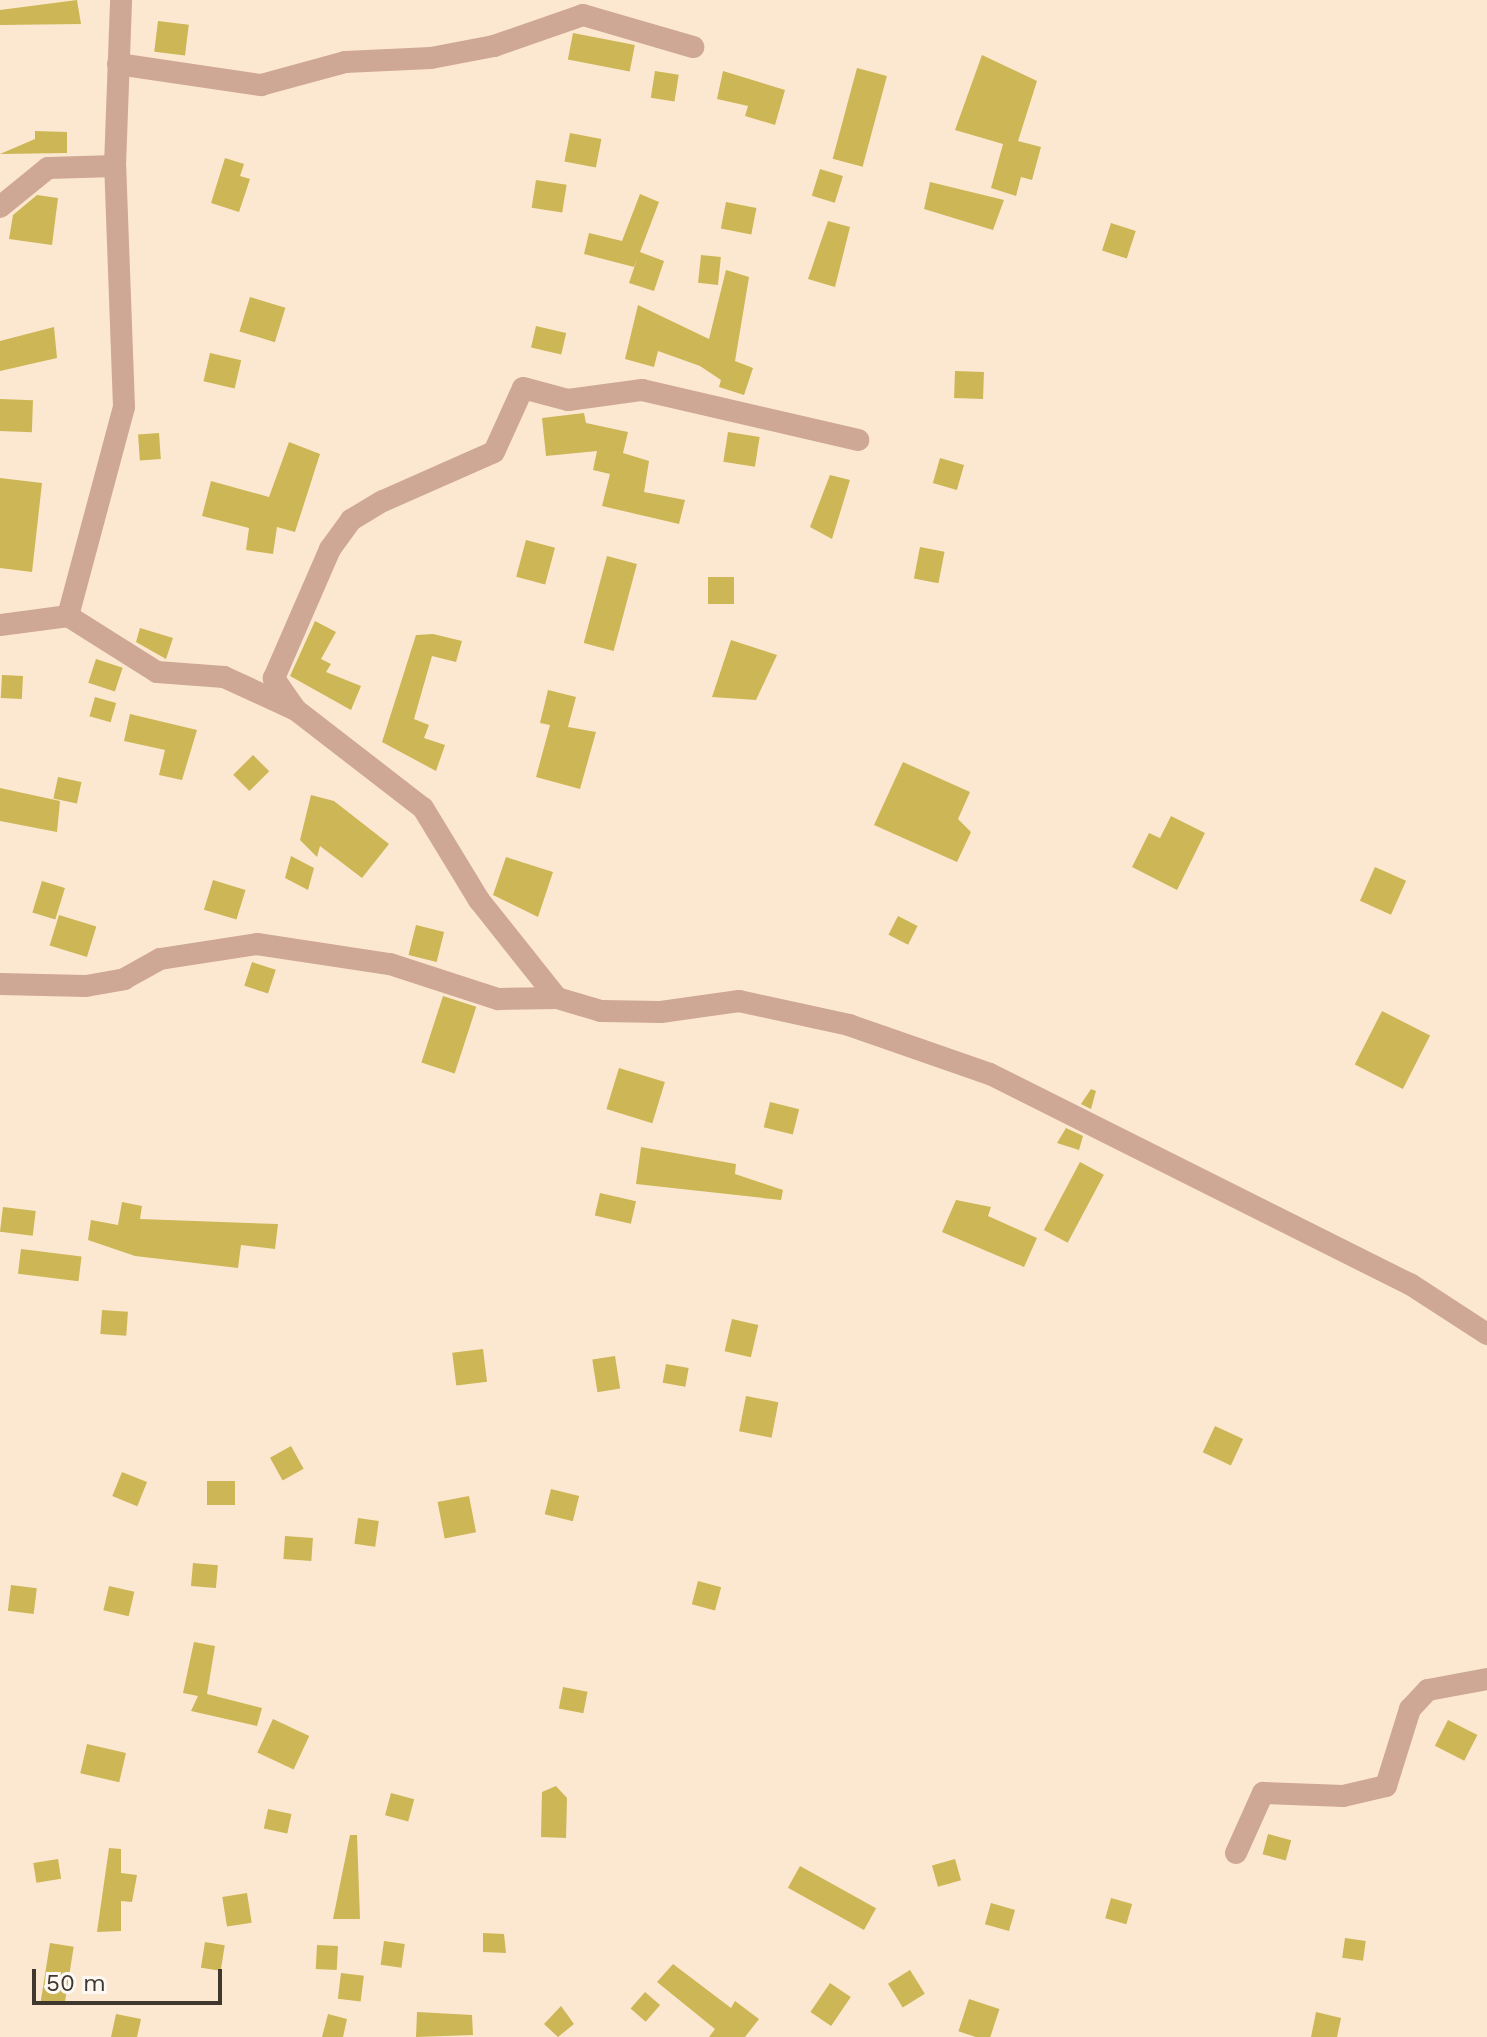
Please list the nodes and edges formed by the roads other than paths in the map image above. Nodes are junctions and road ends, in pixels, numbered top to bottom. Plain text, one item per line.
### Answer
1 (121, 0) edge
2 (693, 47) dead end
3 (118, 64) junction
4 (115, 166) junction
5 (0, 207) edge
6 (858, 440) dead end
7 (68, 616) junction
8 (0, 625) edge
9 (296, 710) junction
10 (0, 984) edge
11 (557, 998) junction
12 (1487, 1334) edge
13 (1487, 1679) edge
14 (1236, 1853) dead end

1 - 3 street
2 - 3 street
3 - 4 street
4 - 5 street
4 - 7 street
6 - 9 street
7 - 8 street
7 - 9 street
9 - 11 street
10 - 11 street
11 - 12 street
13 - 14 street

